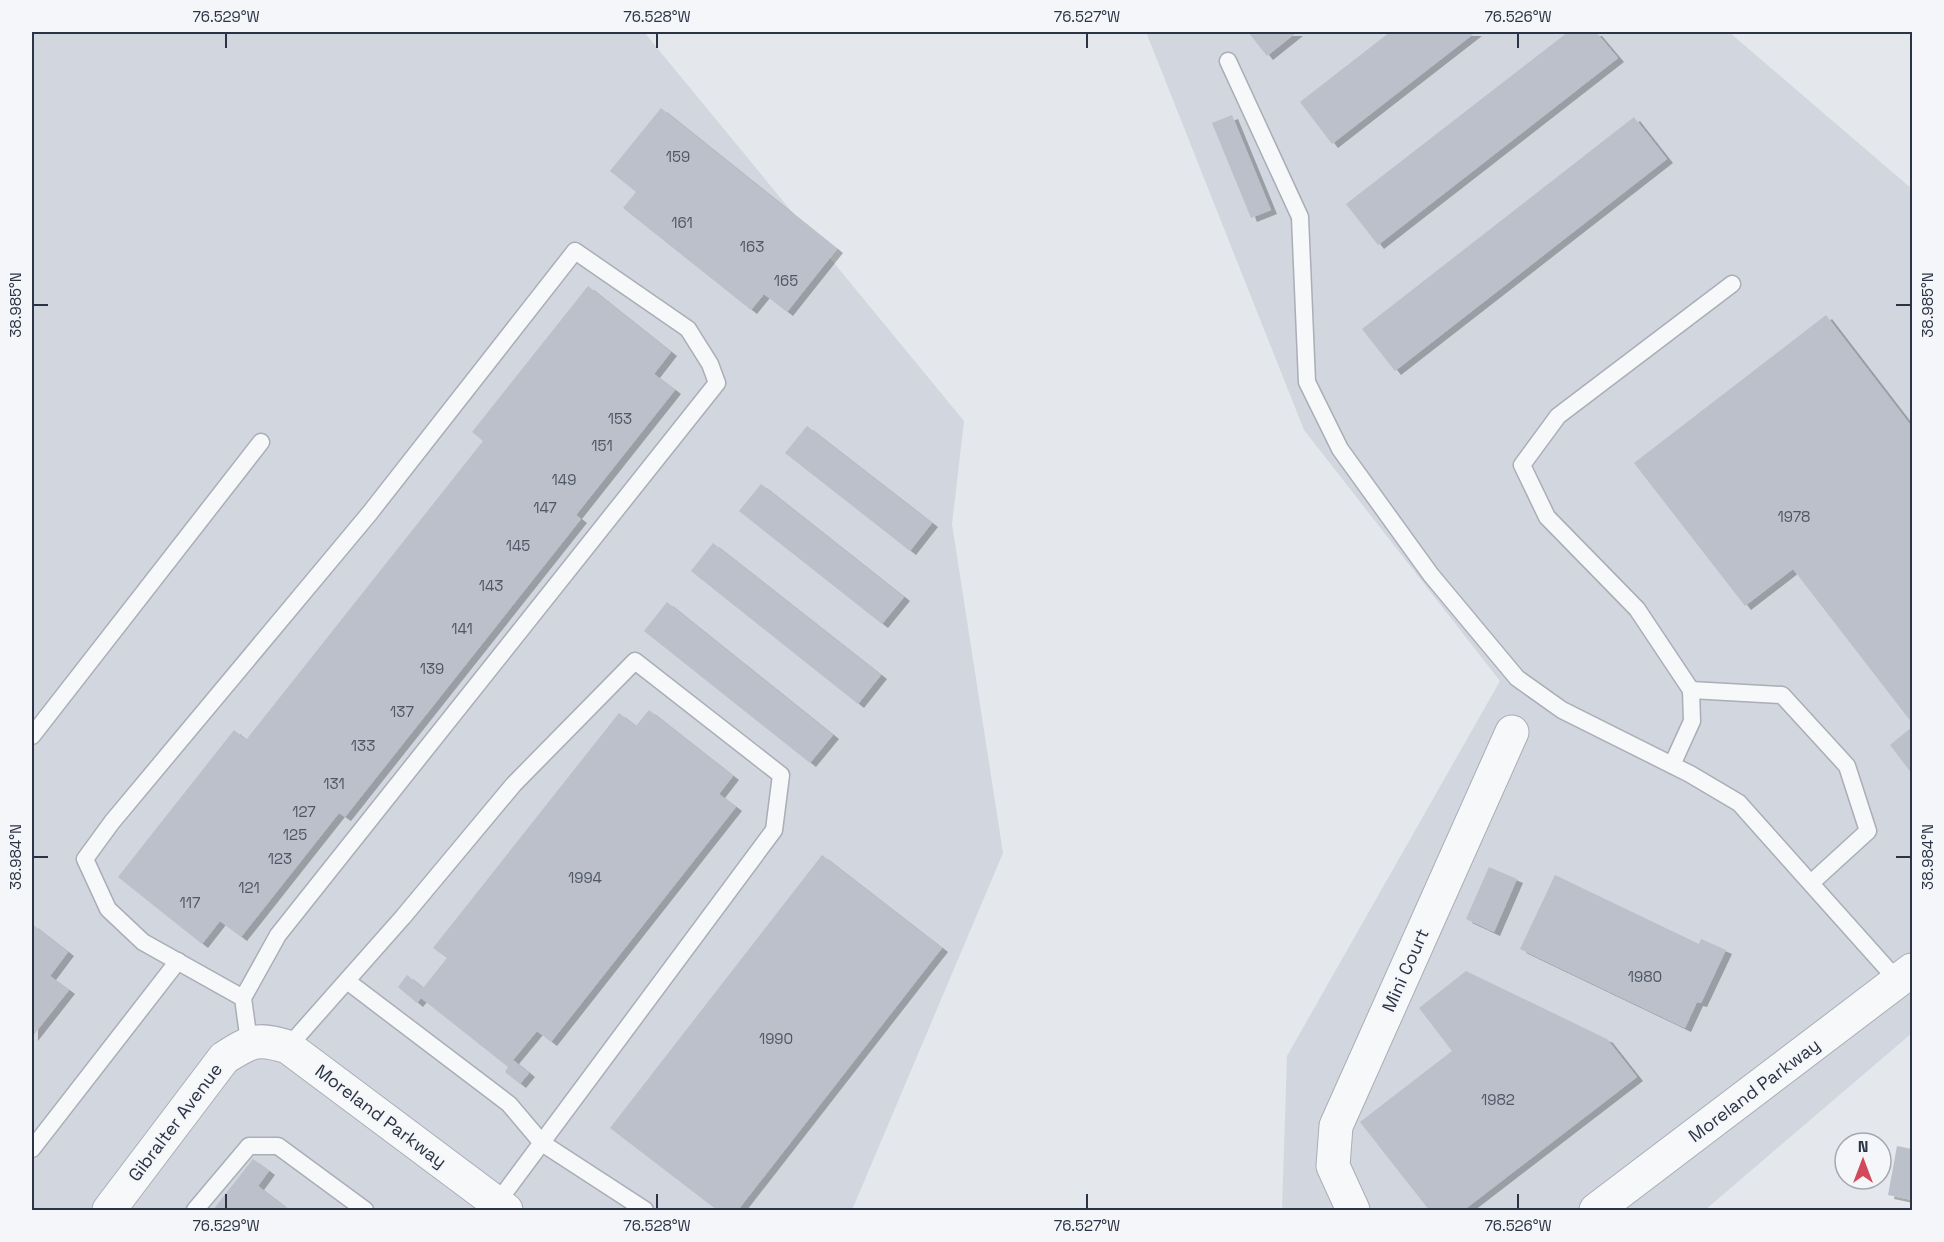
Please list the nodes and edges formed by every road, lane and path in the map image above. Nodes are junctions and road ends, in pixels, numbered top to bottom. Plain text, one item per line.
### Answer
1 (1228, 60) dead end
2 (1732, 284) dead end
3 (261, 442) dead end
4 (1691, 690) junction
5 (1512, 732) dead end
6 (32, 736) edge
7 (1672, 765) junction
8 (1811, 883) junction
9 (178, 961) junction
10 (1905, 975) edge
11 (347, 981) junction
12 (243, 998) junction
13 (249, 1042) junction
14 (288, 1047) junction
15 (542, 1143) junction
16 (32, 1149) edge
17 (501, 1207) edge
18 (109, 1210) edge
19 (195, 1210) edge
20 (366, 1210) edge
21 (645, 1210) edge
22 (1353, 1210) edge
23 (1596, 1210) edge

1 - 7 lane
2 - 4 lane
3 - 6 lane
4 - 7 lane
4 - 8 lane
5 - 22 street, Mini Court
7 - 8 lane
8 - 10 lane
9 - 12 lane
9 - 12 lane
9 - 16 lane
10 - 23 street, Moreland Parkway
11 - 14 lane
11 - 15 lane
11 - 15 lane
12 - 13 lane
13 - 14 street, Moreland Parkway
13 - 18 street, Gibralter Avenue
14 - 17 street, Moreland Parkway
15 - 17 lane
15 - 21 lane
19 - 20 lane

